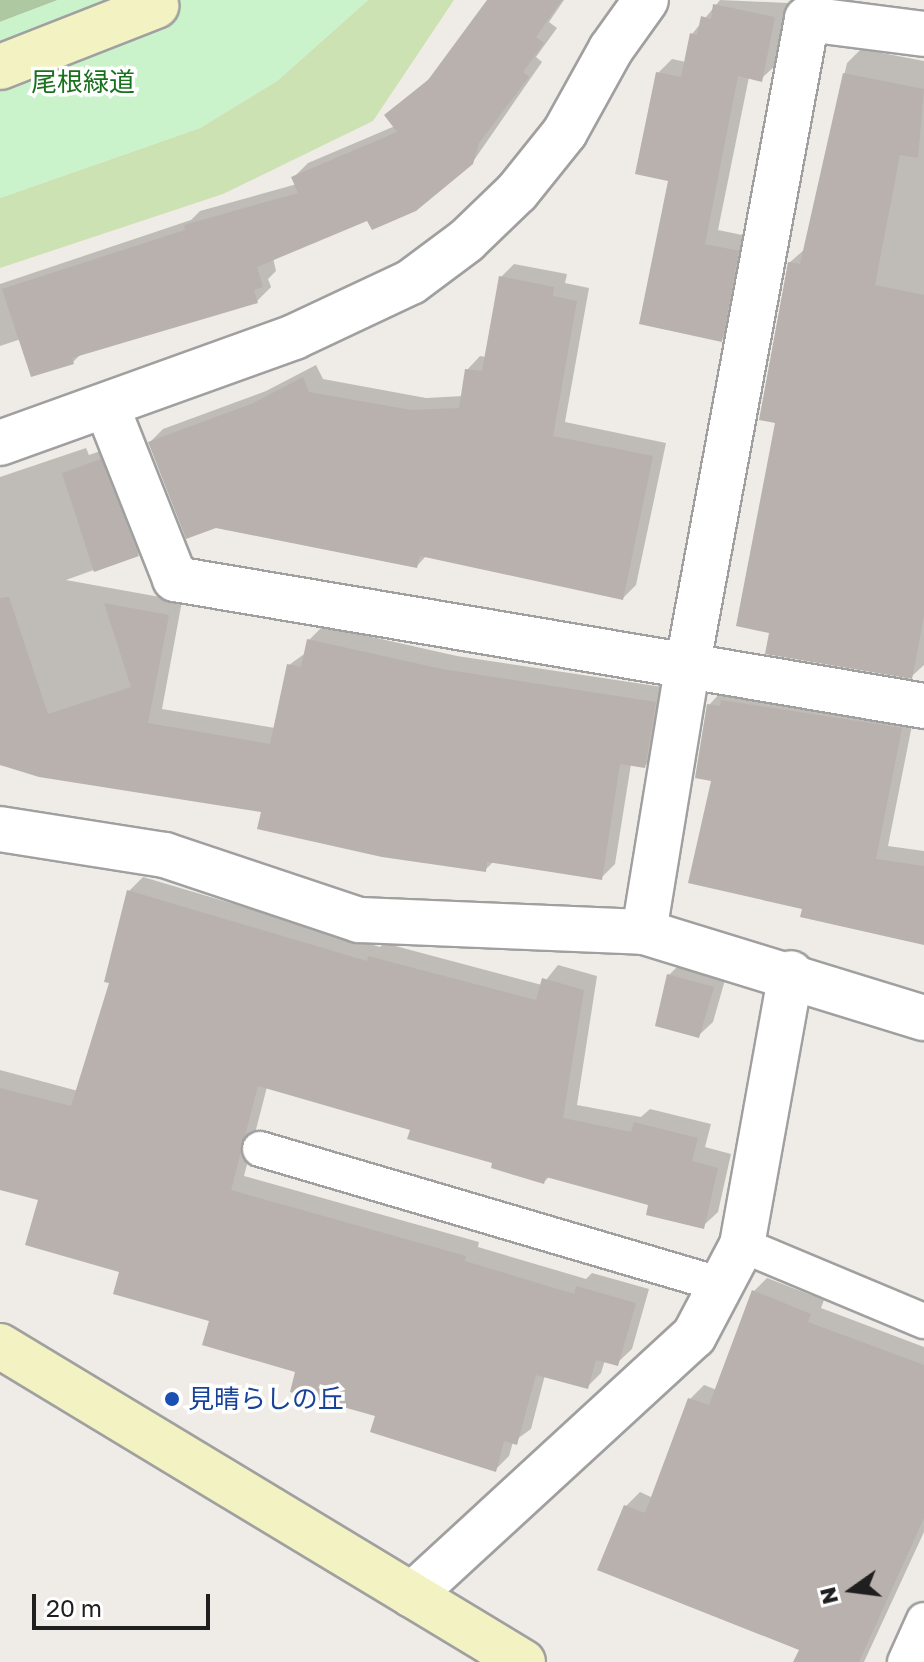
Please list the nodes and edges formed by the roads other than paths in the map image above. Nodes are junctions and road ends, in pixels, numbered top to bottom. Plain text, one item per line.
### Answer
1 (646, 0) edge
2 (163, 2) edge
3 (924, 34) edge
4 (0, 67) edge
5 (107, 407) junction
6 (0, 443) edge
7 (688, 663) junction
8 (924, 706) edge
9 (0, 829) edge
10 (644, 932) junction
11 (791, 973) junction
12 (924, 1018) edge
13 (260, 1149) dead end
14 (742, 1245) junction
15 (720, 1284) junction
16 (924, 1321) edge
17 (0, 1346) edge
18 (412, 1595) junction
19 (924, 1620) edge
20 (504, 1657) edge
21 (905, 1662) edge

1 - 5 street
2 - 4 street
3 - 7 street
5 - 6 street
5 - 7 street
7 - 8 street
7 - 10 street
9 - 10 street
10 - 11 street
11 - 12 street
11 - 14 street
13 - 15 lane
14 - 15 street
14 - 16 lane
15 - 18 street
17 - 18 street
18 - 20 street
19 - 21 lane

